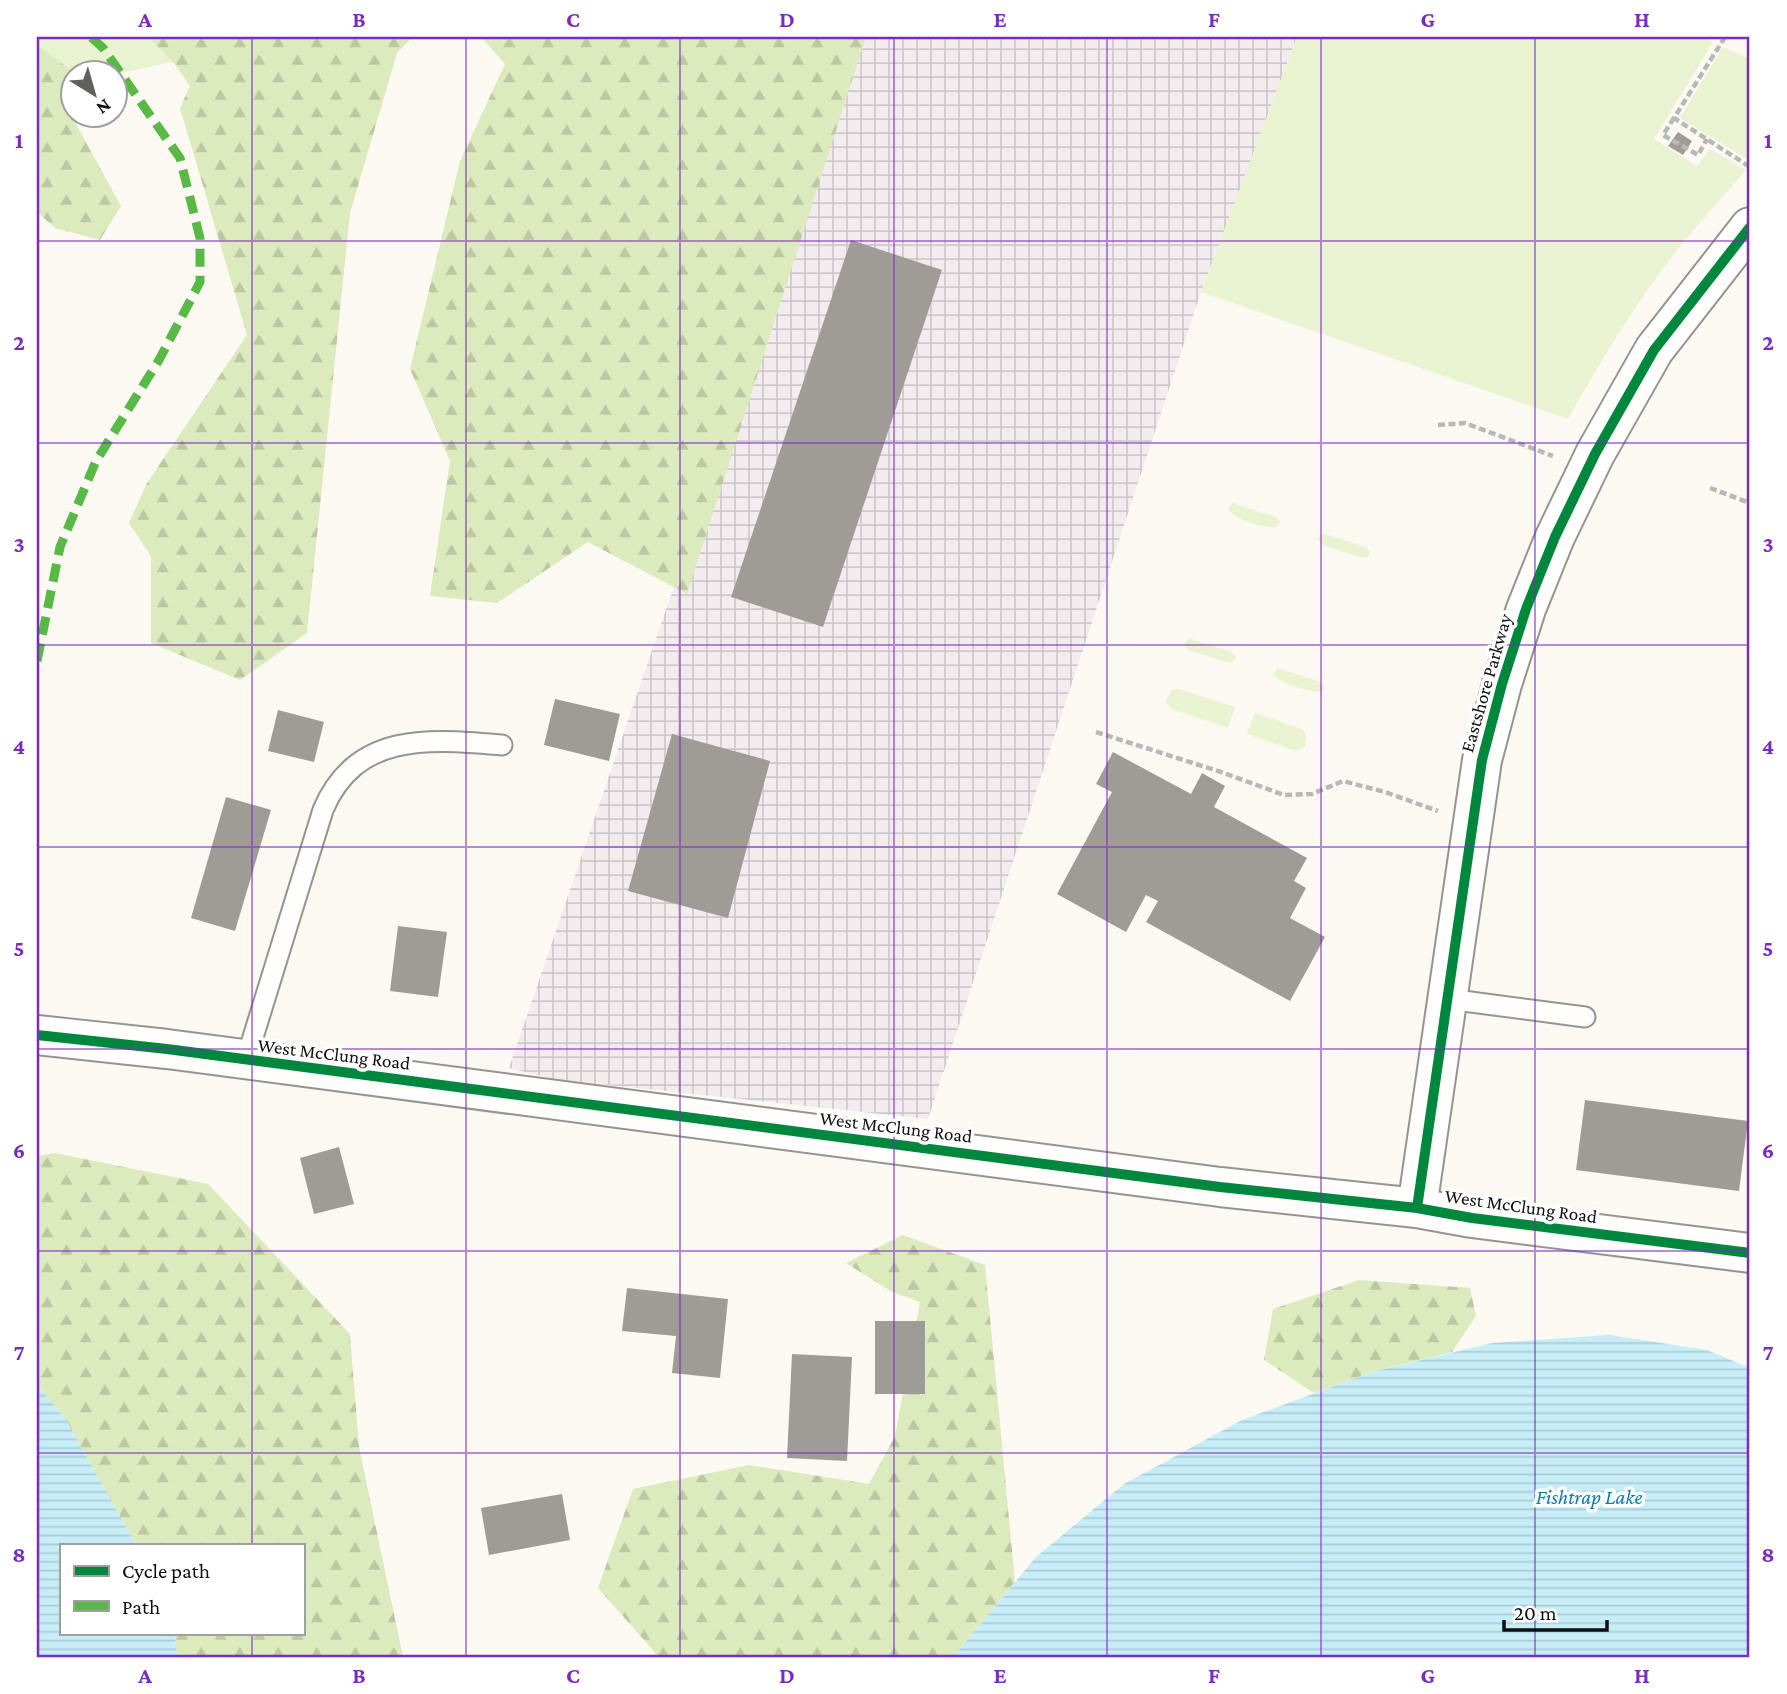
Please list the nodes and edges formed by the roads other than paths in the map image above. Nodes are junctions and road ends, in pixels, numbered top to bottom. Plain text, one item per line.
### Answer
1 (1750, 227) edge
2 (502, 745) dead end
3 (1448, 999) junction
4 (1586, 1017) dead end
5 (37, 1035) edge
6 (246, 1060) junction
7 (1417, 1208) junction
8 (1750, 1253) edge

1 - 3 street, Eastshore Parkway
2 - 6 lane
3 - 4 lane
3 - 7 street, Eastshore Parkway
5 - 6 street, West McClung Road
6 - 7 street, West McClung Road
7 - 8 street, West McClung Road

